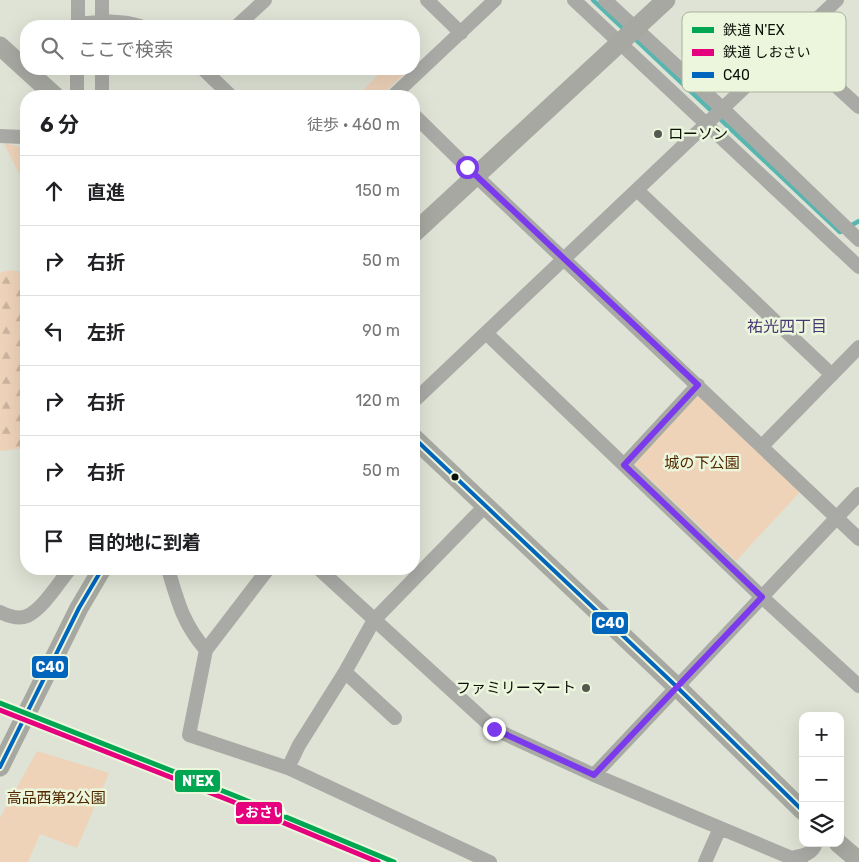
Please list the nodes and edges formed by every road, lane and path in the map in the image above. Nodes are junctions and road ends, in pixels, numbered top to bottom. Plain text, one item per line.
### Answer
1 (78, 0) edge
2 (102, 0) edge
3 (265, 0) edge
4 (427, 0) edge
5 (496, 0) edge
6 (574, 0) edge
7 (605, 0) edge
8 (666, 0) edge
9 (837, 0) edge
10 (824, 12) edge
11 (78, 20) edge
12 (102, 20) edge
13 (243, 20) edge
14 (635, 28) junction
15 (461, 33) junction
16 (620, 42) junction
17 (0, 46) edge
18 (20, 64) edge
19 (682, 71) edge
20 (420, 72) edge
21 (32, 75) edge
22 (77, 75) edge
23 (102, 75) edge
24 (209, 75) edge
25 (416, 75) edge
26 (48, 90) edge
27 (77, 90) edge
28 (102, 90) edge
29 (225, 90) edge
30 (400, 90) edge
31 (705, 92) edge
32 (739, 92) edge
33 (843, 92) edge
34 (859, 107) edge
35 (722, 108) junction
36 (420, 121) edge
37 (705, 124) junction
38 (0, 136) edge
39 (20, 136) edge
40 (476, 176) junction
41 (638, 191) junction
42 (420, 228) edge
43 (851, 232) edge
44 (563, 258) junction
45 (859, 267) edge
46 (486, 333) junction
47 (859, 347) edge
48 (832, 375) junction
49 (698, 385) junction
50 (420, 395) edge
51 (420, 444) edge
52 (762, 446) junction
53 (624, 465) junction
54 (859, 494) edge
55 (485, 506) junction
56 (836, 518) junction
57 (859, 539) edge
58 (420, 573) edge
59 (65, 575) edge
60 (98, 575) edge
61 (170, 575) edge
62 (263, 575) edge
63 (325, 575) edge
64 (418, 575) edge
65 (762, 597) junction
66 (0, 612) edge
67 (374, 620) junction
68 (206, 650) junction
69 (345, 672) junction
70 (859, 686) edge
71 (677, 687) junction
72 (395, 718) dead end
73 (6, 744) edge
74 (0, 767) edge
75 (288, 768) junction
76 (594, 775) junction
77 (799, 807) edge
78 (720, 828) junction
79 (815, 847) edge
80 (843, 847) edge
81 (796, 860) edge
82 (859, 861) edge
83 (490, 862) edge
84 (705, 862) edge

1 - 11 street
2 - 12 street
3 - 13 street
4 - 15 street
5 - 15 street
6 - 16 street
7 - 14 street
8 - 14 street
9 - 10 street
14 - 16 street
14 - 19 street
15 - 20 street
16 - 37 street
16 - 40 street
17 - 18 street
21 - 26 street
22 - 27 street
23 - 28 street
24 - 29 street
25 - 30 street
31 - 35 street
32 - 35 street
33 - 34 street
35 - 37 street
35 - 43 street
36 - 40 street
37 - 41 street
37 - 45 street
38 - 39 street
40 - 42 street
40 - 44 street
41 - 44 street
41 - 48 street
44 - 46 street
44 - 49 street
46 - 50 street
46 - 53 street
47 - 48 street
48 - 52 street
49 - 52 street
49 - 53 street
51 - 55 street
52 - 56 street
53 - 65 street
54 - 56 street
55 - 58 street
55 - 71 street
56 - 57 street
56 - 65 street
59 - 66 street
60 - 73 street
61 - 68 street
62 - 68 street
63 - 67 street
64 - 67 street
65 - 70 street
65 - 71 street
67 - 69 street
67 - 76 street
68 - 75 street
69 - 72 street
69 - 75 street
71 - 76 street
71 - 77 street
73 - 74 street
75 - 83 street
76 - 78 street
78 - 81 street
78 - 84 street
79 - 81 street
80 - 82 street

